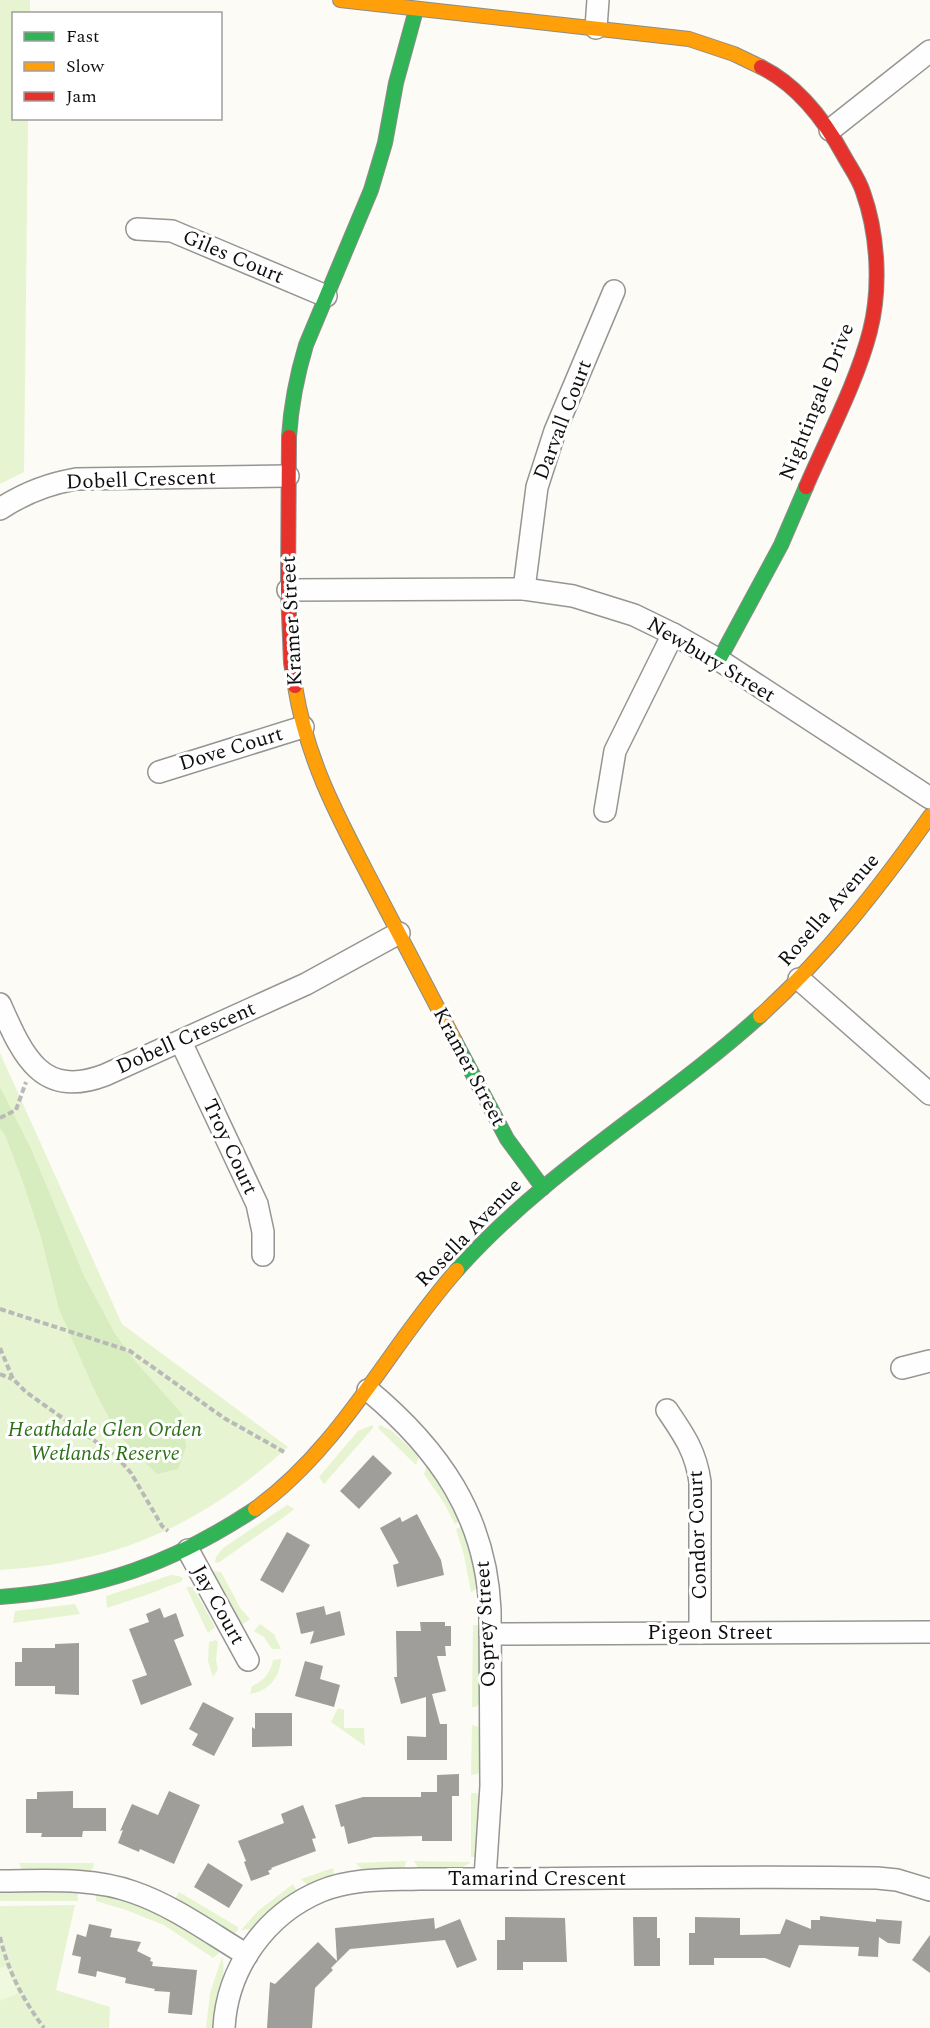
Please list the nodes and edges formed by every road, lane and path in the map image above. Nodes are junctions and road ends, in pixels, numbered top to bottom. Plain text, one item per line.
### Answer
1 (340, 0) edge
2 (598, 0) edge
3 (406, 9) junction
4 (596, 28) junction
5 (930, 51) edge
6 (396, 83) joint
7 (830, 130) junction
8 (138, 229) dead end
9 (614, 291) dead end
10 (326, 296) junction
11 (288, 476) junction
12 (0, 509) edge
13 (524, 589) junction
14 (288, 590) junction
15 (673, 634) junction
16 (718, 660) junction
17 (303, 727) junction
18 (159, 772) dead end
19 (930, 798) edge
20 (605, 811) dead end
21 (930, 816) edge
22 (399, 933) junction
23 (799, 979) junction
24 (0, 1004) edge
25 (181, 1042) junction
26 (32, 1065) junction
27 (930, 1094) edge
28 (0, 1118) edge
29 (543, 1188) junction
30 (263, 1256) dead end
31 (0, 1310) edge
32 (0, 1348) edge
33 (930, 1361) edge
34 (902, 1368) dead end
35 (0, 1374) edge
36 (13, 1379) junction
37 (363, 1398) junction
38 (667, 1410) dead end
39 (308, 1466) junction
40 (162, 1526) dead end
41 (188, 1550) junction
42 (0, 1597) edge
43 (930, 1632) edge
44 (700, 1633) junction
45 (490, 1634) junction
46 (248, 1660) dead end
47 (492, 1879) junction
48 (0, 1881) edge
49 (930, 1890) edge
50 (0, 1937) edge
51 (247, 1955) junction
52 (44, 2028) edge
53 (224, 2028) edge

1 - 3 street, Nightingale Drive
2 - 4 street
3 - 4 street, Nightingale Drive
3 - 6 street, Kramer Street
4 - 7 street, Nightingale Drive
5 - 7 street
6 - 10 street, Kramer Street
7 - 16 street, Nightingale Drive
8 - 10 street, Giles Court
9 - 13 street, Darvall Court
10 - 11 street, Kramer Street
11 - 12 street, Dobell Crescent
11 - 14 street, Kramer Street
13 - 14 street, Newbury Street
13 - 15 street, Newbury Street
14 - 17 street, Kramer Street
15 - 16 street, Newbury Street
15 - 20 street
16 - 19 street, Newbury Street
17 - 18 street, Dove Court
17 - 22 street, Kramer Street
21 - 23 street, Rosella Avenue
22 - 25 street, Dobell Crescent
22 - 29 street, Kramer Street
23 - 27 street
23 - 29 street, Rosella Avenue
24 - 26 street, Dobell Crescent
25 - 26 street, Dobell Crescent
25 - 30 street, Troy Court
26 - 28 path
29 - 37 street, Rosella Avenue
31 - 39 path
32 - 36 path
33 - 34 street
35 - 36 path
36 - 40 path
37 - 39 street, Rosella Avenue
37 - 45 street, Osprey Street
38 - 44 street, Condor Court
39 - 41 street, Rosella Avenue
41 - 42 street, Rosella Avenue
41 - 46 street, Jay Court
43 - 44 street, Pigeon Street
44 - 45 street, Pigeon Street
45 - 47 street, Osprey Street
47 - 49 street, Tamarind Crescent
47 - 51 street, Tamarind Crescent
48 - 51 street
50 - 52 path
51 - 53 street, Tamarind Crescent

